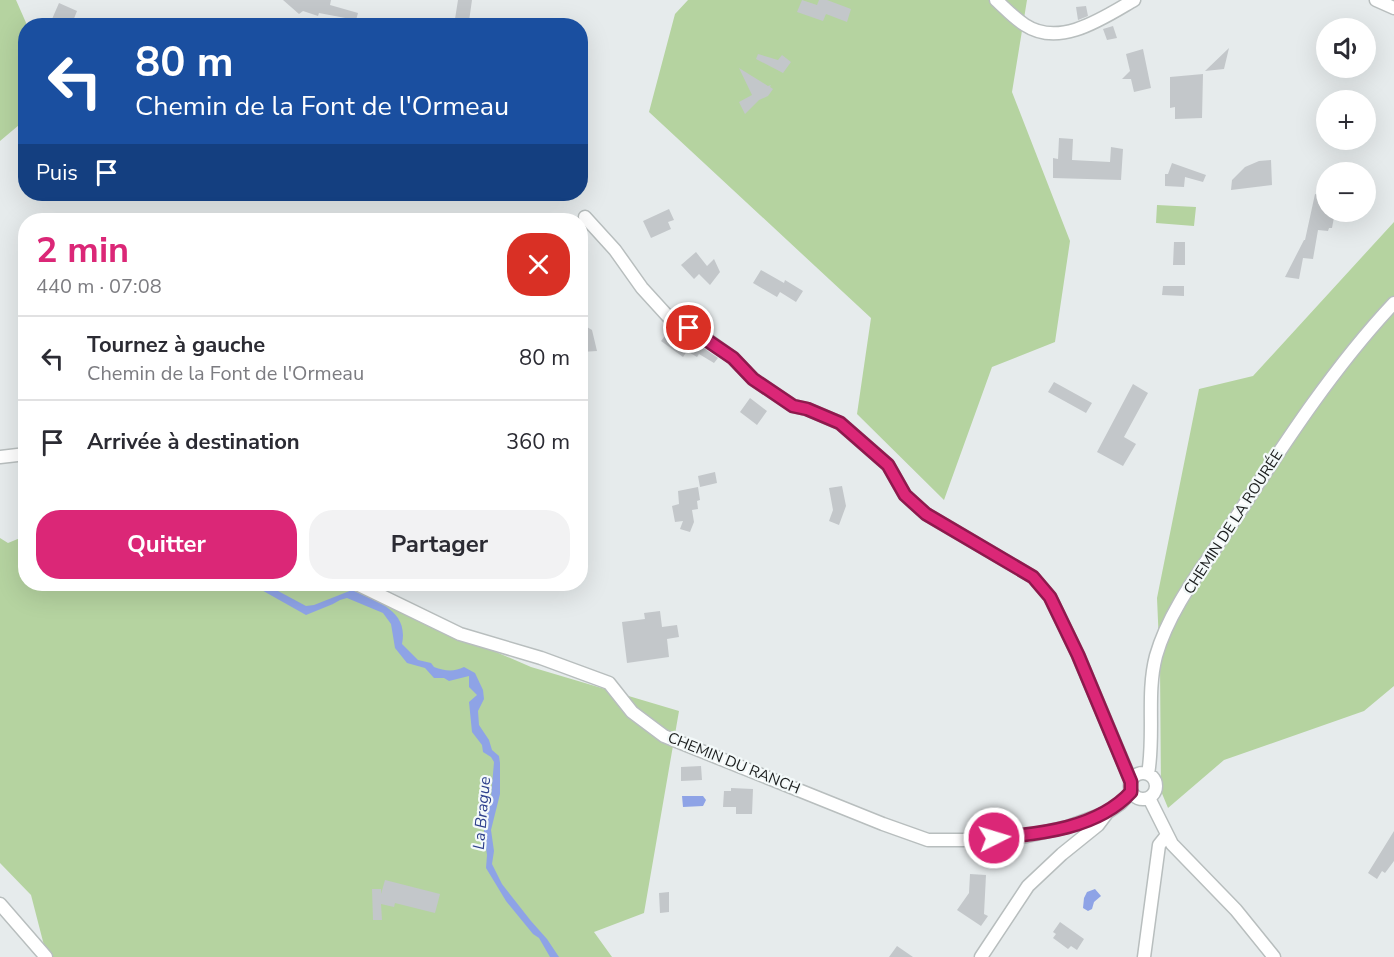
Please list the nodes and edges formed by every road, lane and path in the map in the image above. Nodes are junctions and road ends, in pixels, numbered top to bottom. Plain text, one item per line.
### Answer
1 (996, 0) edge
2 (1134, 0) edge
3 (1376, 0) edge
4 (1394, 9) edge
5 (588, 220) edge
6 (1394, 303) edge
7 (18, 455) edge
8 (0, 457) edge
9 (371, 591) edge
10 (1148, 774) junction
11 (1131, 787) junction
12 (1149, 798) junction
13 (1108, 813) junction
14 (1167, 836) junction
15 (0, 904) edge
16 (46, 957) edge
17 (981, 957) edge
18 (1144, 957) edge
19 (1274, 957) edge

1 - 2 street
3 - 4 street
5 - 11 street
6 - 10 street, CHEMIN DE LA ROURÉE
7 - 8 street
9 - 13 street, CHEMIN DU RANCH
10 - 11 street
10 - 12 street
11 - 12 street
11 - 13 street, CHEMIN DU RANCH
12 - 14 street
13 - 17 street
14 - 18 street
14 - 19 street
15 - 16 street

